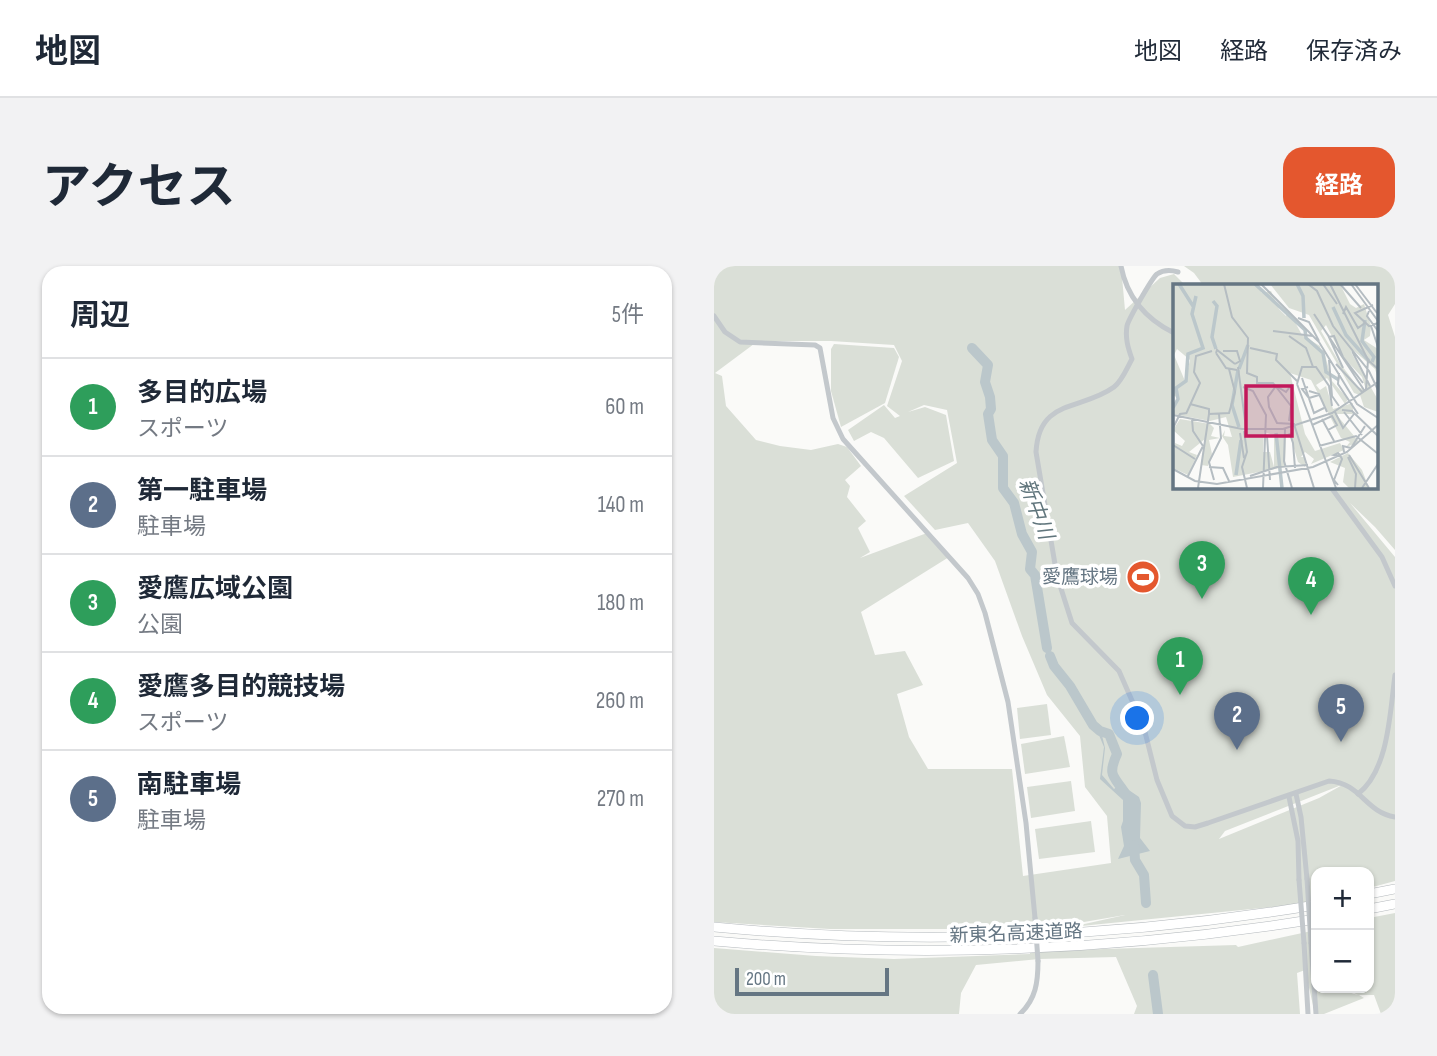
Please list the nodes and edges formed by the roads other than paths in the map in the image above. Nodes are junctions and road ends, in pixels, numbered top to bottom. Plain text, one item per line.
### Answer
1 (1121, 266) edge
2 (1178, 272) dead end
3 (1137, 305) junction
4 (714, 316) edge
5 (1173, 332) edge
6 (1331, 488) edge
7 (1395, 586) edge
8 (1395, 675) edge
9 (1296, 794) junction
10 (1359, 794) junction
11 (1289, 797) junction
12 (1395, 817) edge
13 (1395, 889) edge
14 (1374, 893) edge
15 (1395, 904) edge
16 (1311, 906) edge
17 (1374, 908) edge
18 (1311, 920) edge
19 (714, 927) edge
20 (714, 941) edge
21 (1307, 943) junction
22 (1020, 1014) edge
23 (1308, 1014) edge
24 (1316, 1014) edge

1 - 3 street
2 - 3 street
3 - 5 street
3 - 11 street
4 - 22 street, bridge
6 - 7 street
8 - 10 street
9 - 10 street
9 - 11 street
9 - 21 street, bridge
10 - 12 street
11 - 21 street, bridge
13 - 14 highway
15 - 17 highway
16 - 19 highway, 新東名高速道路
18 - 20 highway, 新東名高速道路
21 - 23 street
21 - 24 street

